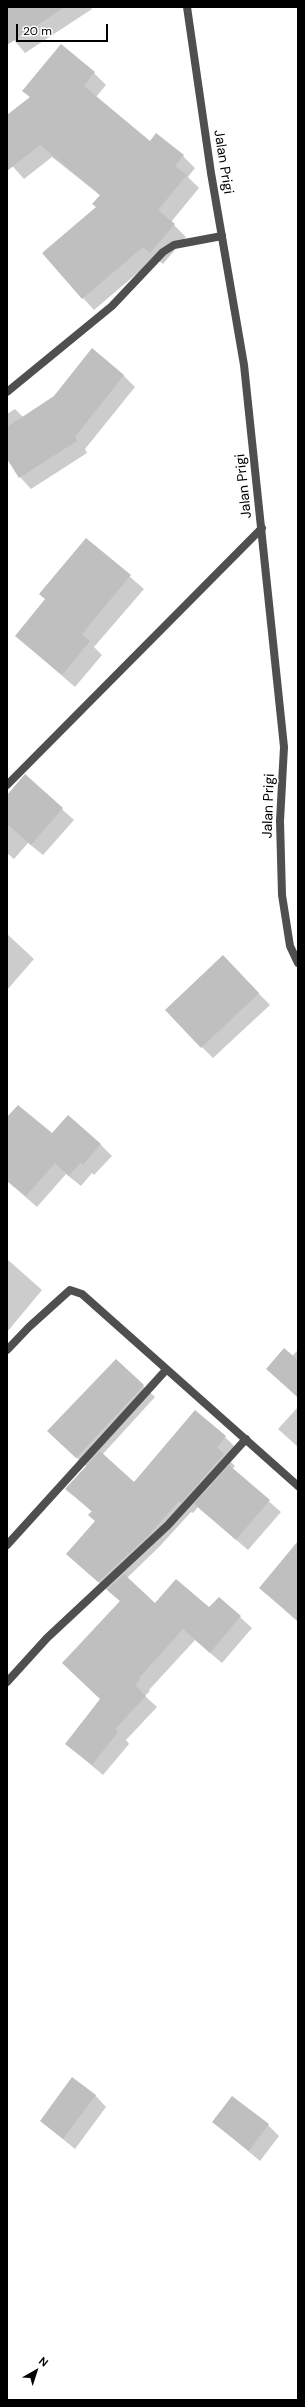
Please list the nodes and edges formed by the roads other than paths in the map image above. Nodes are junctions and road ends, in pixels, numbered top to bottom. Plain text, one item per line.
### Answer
1 (187, 7) edge
2 (222, 236) junction
3 (7, 392) edge
4 (262, 528) junction
5 (7, 785) edge
6 (298, 963) edge
7 (7, 1350) edge
8 (166, 1370) junction
9 (246, 1439) junction
10 (298, 1486) edge
11 (7, 1545) edge
12 (7, 1682) edge

1 - 2 street, Jalan Prigi
2 - 3 street
2 - 4 street, Jalan Prigi
4 - 5 street
4 - 6 street, Jalan Prigi
7 - 8 street
8 - 9 street
8 - 11 street
9 - 10 street
9 - 12 street

